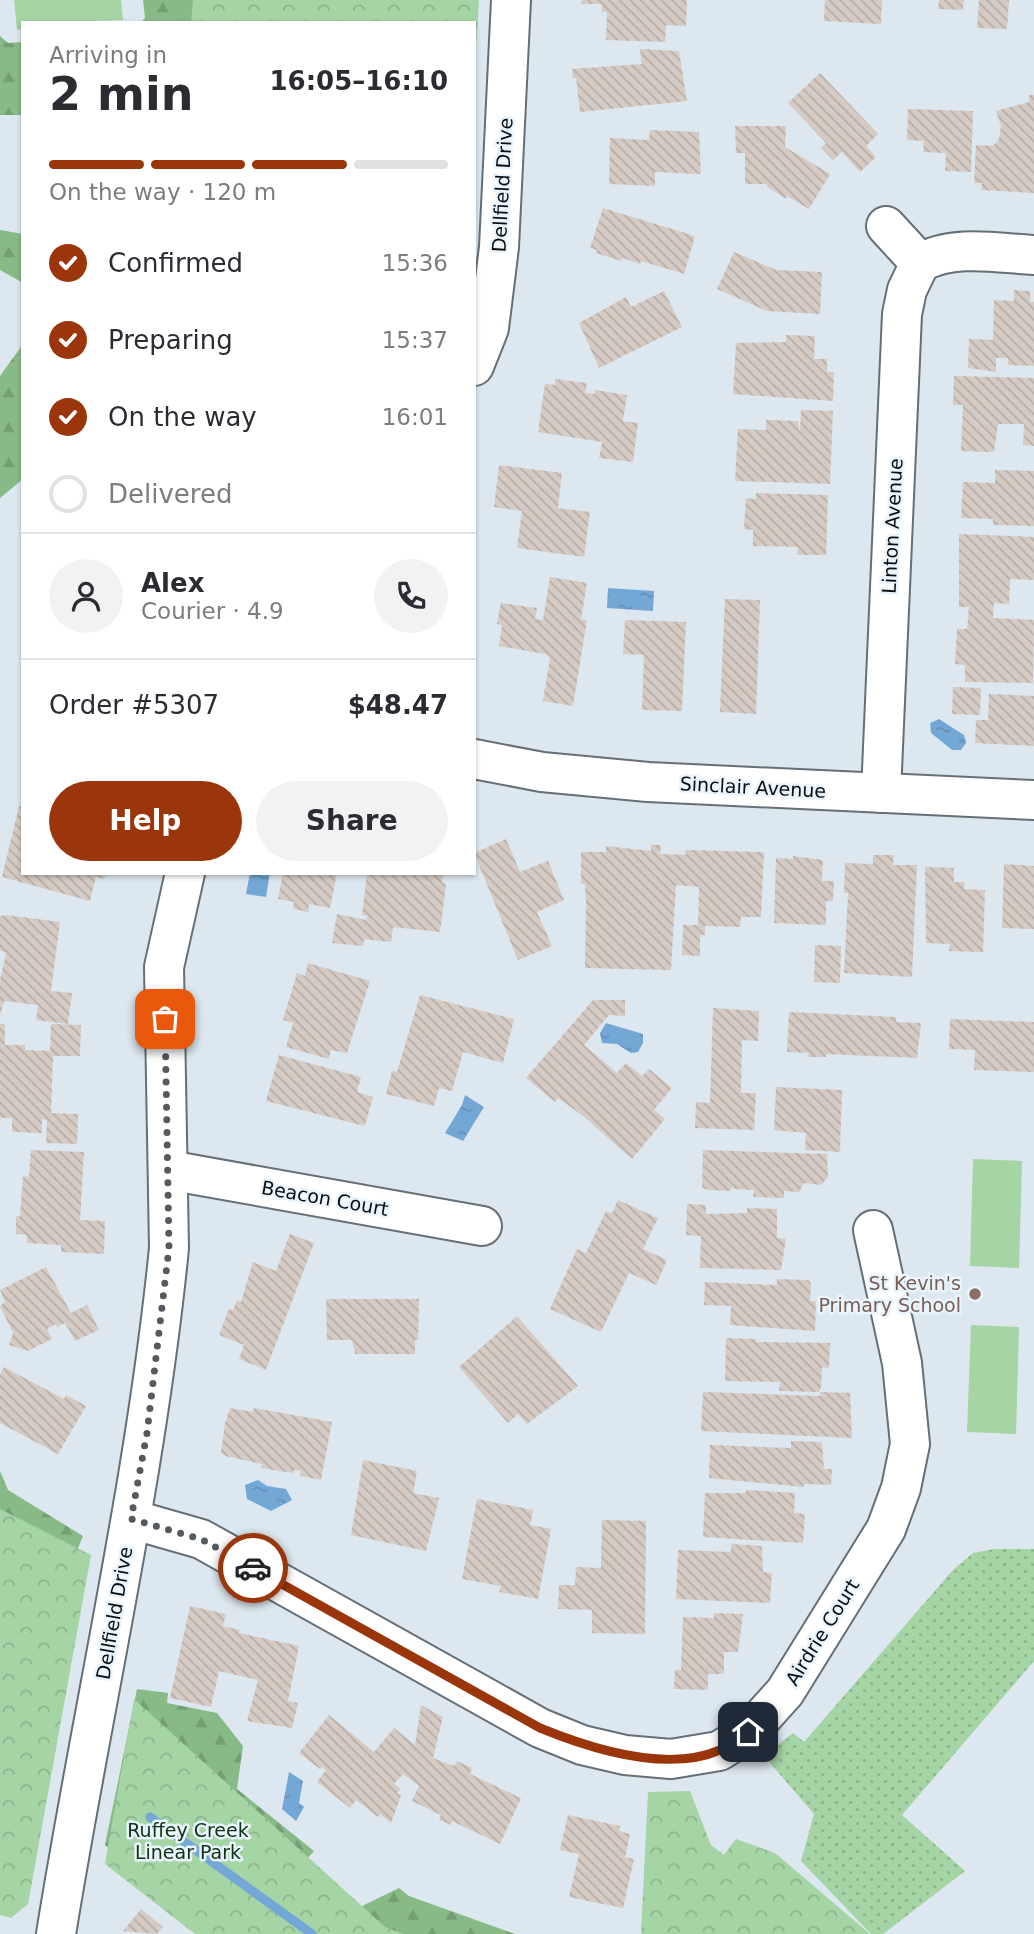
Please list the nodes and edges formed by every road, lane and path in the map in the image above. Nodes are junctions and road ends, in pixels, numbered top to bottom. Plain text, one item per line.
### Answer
1 (512, 0) edge
2 (886, 226) dead end
3 (1034, 255) edge
4 (920, 262) junction
5 (476, 361) edge
6 (476, 759) edge
7 (881, 793) junction
8 (1034, 800) edge
9 (185, 875) edge
10 (167, 1170) junction
11 (482, 1226) dead end
12 (873, 1230) dead end
13 (131, 1519) junction
14 (56, 1934) edge

1 - 5 street, Dellfield Drive
2 - 4 street
3 - 4 street
4 - 7 street, Linton Avenue
6 - 7 street, Sinclair Avenue
7 - 8 street, Sinclair Avenue
9 - 10 street, Dellfield Drive
10 - 11 street, Beacon Court
10 - 13 street, Dellfield Drive
12 - 13 street, Airdrie Court
13 - 14 street, Dellfield Drive

